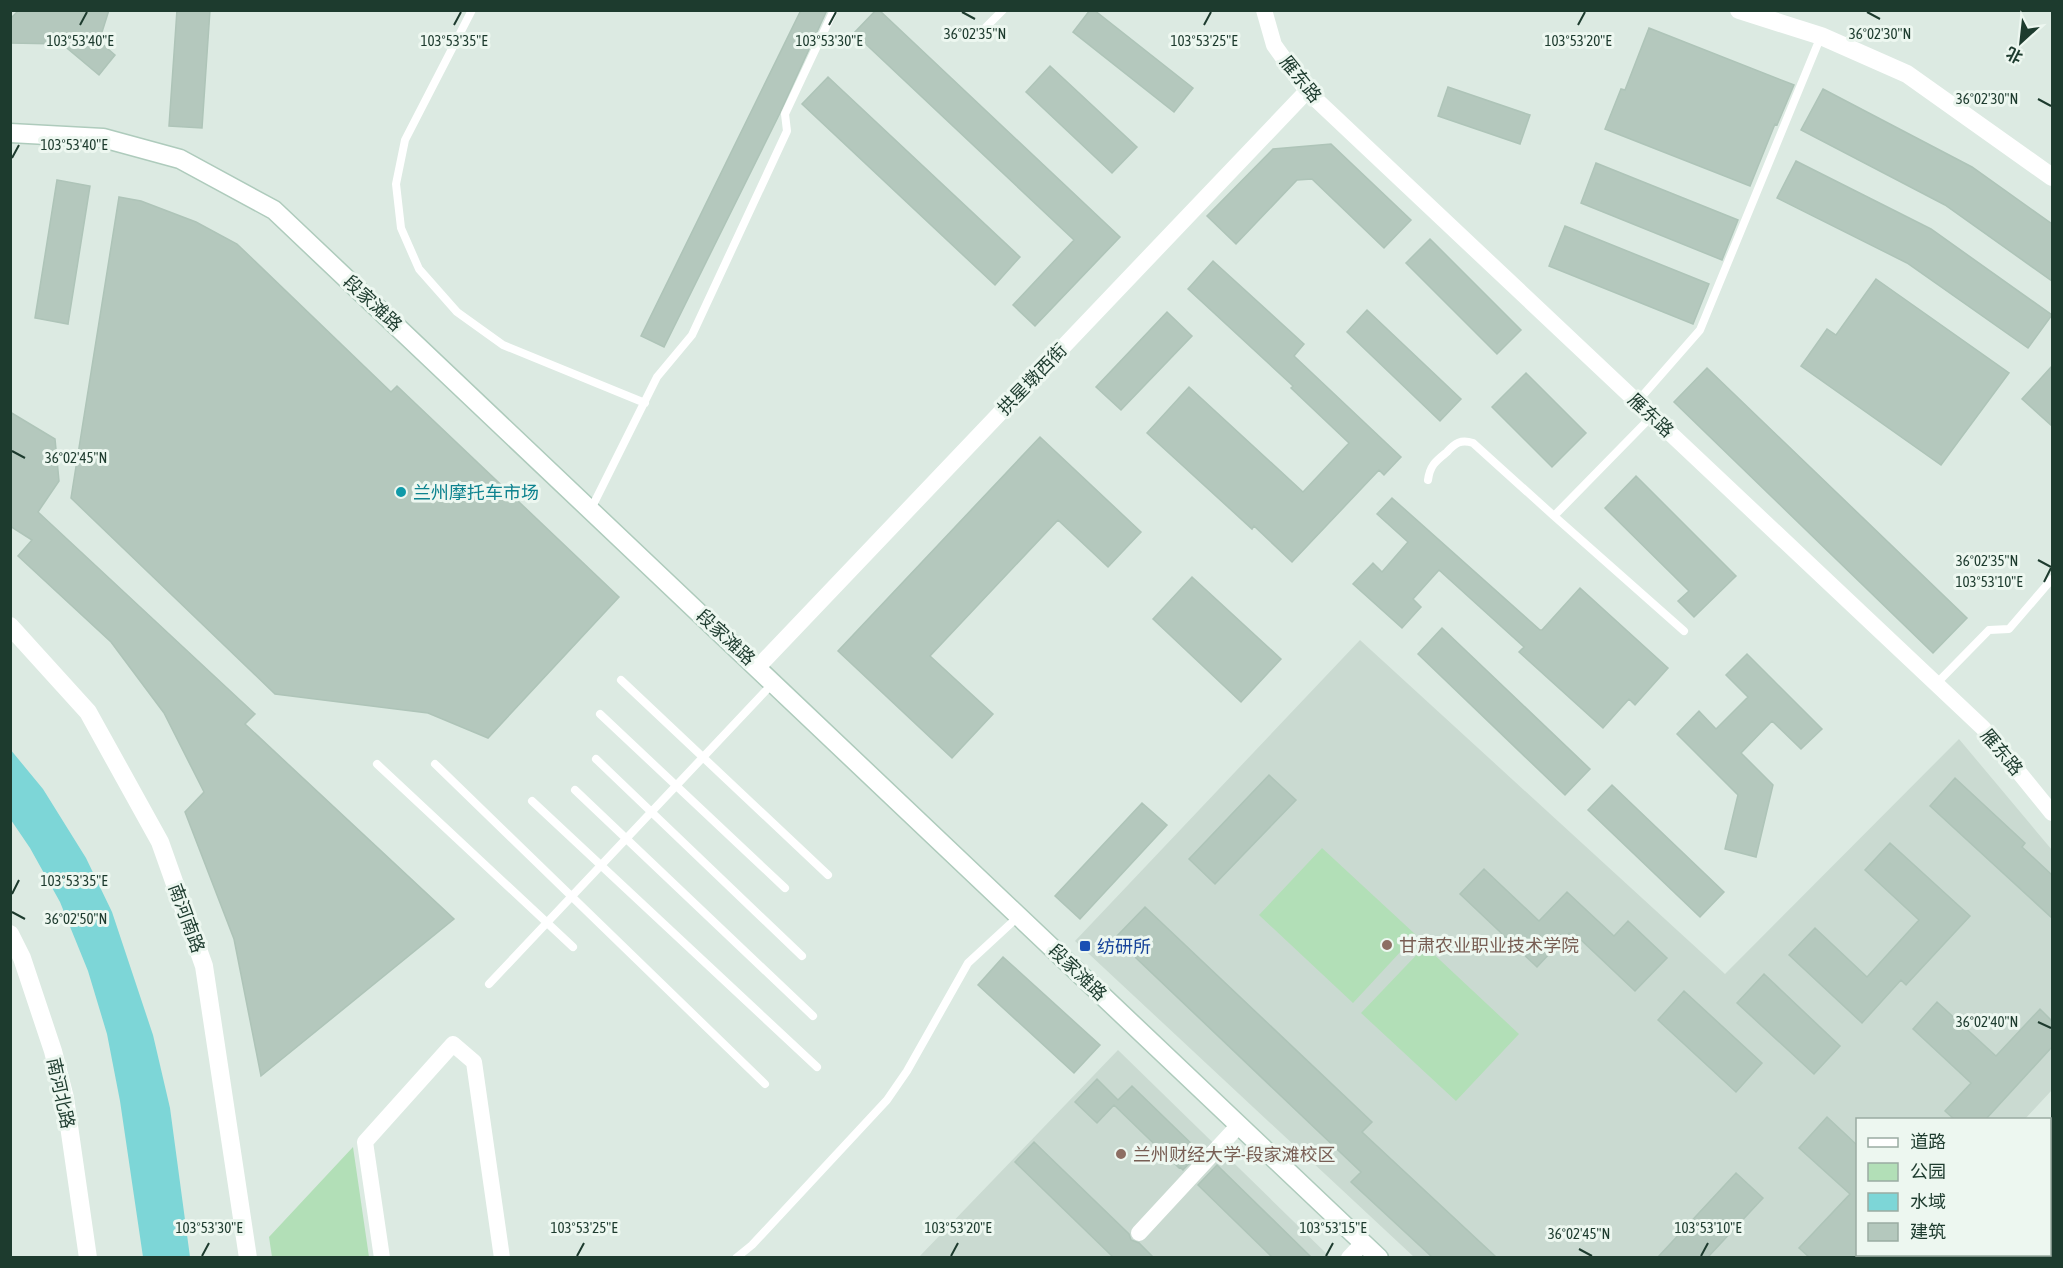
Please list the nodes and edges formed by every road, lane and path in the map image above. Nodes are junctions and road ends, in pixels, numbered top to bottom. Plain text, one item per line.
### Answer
1 (472, 10) edge
2 (834, 10) edge
3 (1003, 10) edge
4 (1264, 10) edge
5 (1739, 10) edge
6 (1821, 36) junction
7 (976, 37) dead end
8 (1306, 91) junction
9 (10, 133) edge
10 (2052, 177) edge
11 (645, 402) junction
12 (1637, 402) junction
13 (1652, 416) junction
14 (1428, 480) dead end
15 (591, 509) junction
16 (1554, 516) junction
17 (2052, 579) edge
18 (10, 626) edge
19 (1684, 631) dead end
20 (758, 667) junction
21 (621, 680) dead end
22 (774, 682) junction
23 (1936, 684) junction
24 (600, 714) dead end
25 (703, 758) junction
26 (596, 759) dead end
27 (377, 764) dead end
28 (435, 764) dead end
29 (676, 786) junction
30 (575, 790) dead end
31 (532, 801) dead end
32 (651, 812) junction
33 (2052, 813) edge
34 (626, 839) junction
35 (601, 865) junction
36 (828, 875) dead end
37 (785, 888) dead end
38 (572, 896) junction
39 (1019, 916) junction
40 (546, 923) junction
41 (10, 934) edge
42 (573, 947) dead end
43 (802, 956) dead end
44 (489, 984) dead end
45 (813, 1016) dead end
46 (817, 1067) dead end
47 (765, 1084) dead end
48 (1239, 1125) junction
49 (1139, 1233) dead end
50 (1363, 1243) junction
51 (88, 1257) edge
52 (248, 1257) edge
53 (382, 1257) edge
54 (502, 1257) edge
55 (736, 1257) edge
56 (1349, 1257) edge
57 (1378, 1257) edge

1 - 11 lane
2 - 11 lane
3 - 7 lane
4 - 8 street, 雁东路
5 - 6 main road
6 - 10 main road
6 - 12 lane
8 - 12 street, 雁东路
8 - 20 street, 拱星墩西街
9 - 15 main road, 段家滩路
11 - 15 lane
12 - 13 street, 雁东路
13 - 16 lane
13 - 23 street, 雁东路
14 - 16 lane
15 - 20 main road, 段家滩路
16 - 19 lane
17 - 23 lane
18 - 52 main road, 南河南路
20 - 22 main road, 段家滩路
21 - 25 lane
22 - 25 lane
22 - 39 main road, 段家滩路
23 - 33 street, 雁东路
24 - 29 lane
25 - 29 lane
25 - 36 lane
26 - 32 lane
27 - 40 lane
28 - 38 lane
29 - 32 lane
29 - 37 lane
30 - 34 lane
31 - 35 lane
32 - 34 lane
32 - 43 lane
34 - 35 lane
34 - 45 lane
35 - 38 lane
35 - 46 lane
38 - 40 lane
38 - 47 lane
39 - 48 main road, 段家滩路
39 - 55 lane
40 - 42 lane
40 - 44 lane
41 - 51 main road, 南河北路
48 - 49 street
48 - 50 main road, 段家滩路
50 - 56 street
50 - 57 main road, 段家滩路
53 - 54 street

